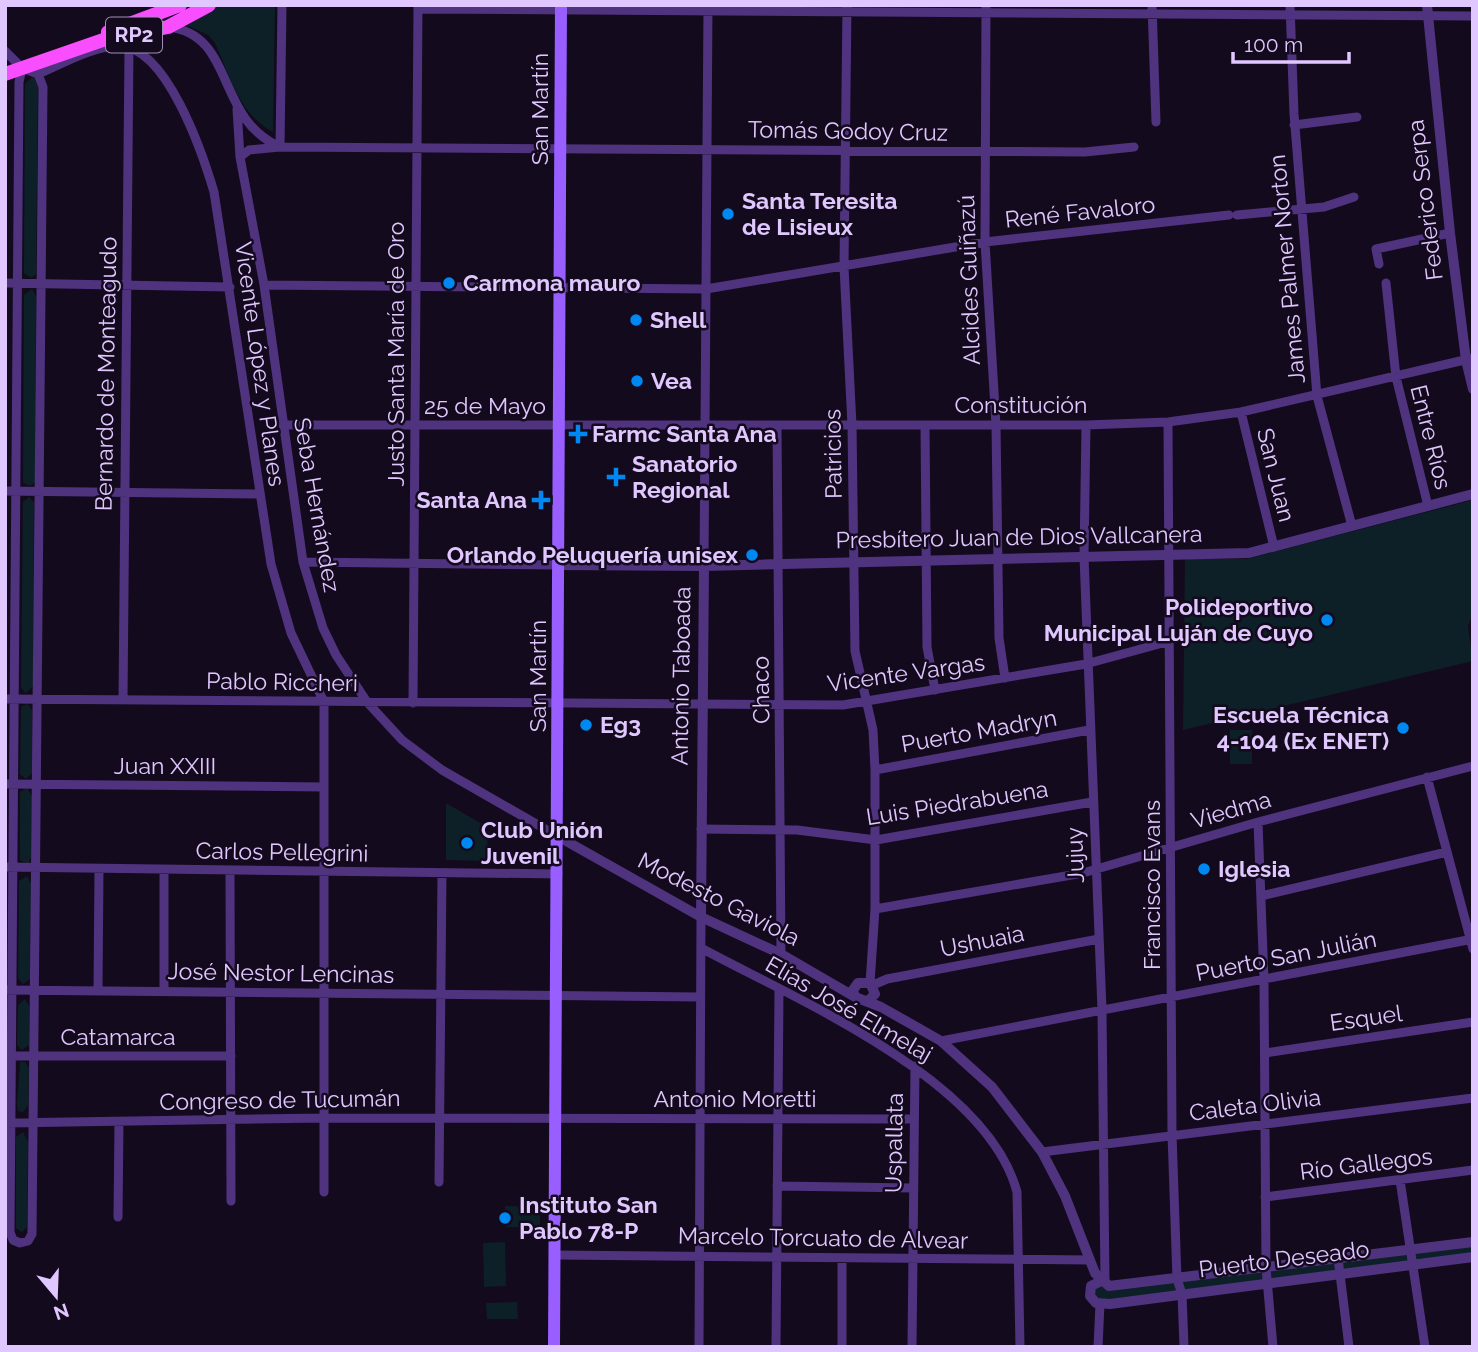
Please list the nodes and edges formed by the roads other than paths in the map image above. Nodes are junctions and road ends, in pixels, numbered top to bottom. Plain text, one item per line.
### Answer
1 (155, 5) edge
2 (178, 5) edge
3 (209, 5) edge
4 (282, 5) edge
5 (1427, 5) edge
6 (418, 7) edge
7 (561, 8) edge
8 (708, 8) edge
9 (847, 9) edge
10 (986, 9) edge
11 (1153, 10) edge
12 (1290, 10) edge
13 (1473, 16) edge
14 (1428, 17) junction
15 (138, 21) junction
16 (168, 27) junction
17 (129, 48) junction
18 (5, 51) edge
19 (59, 54) junction
20 (22, 68) junction
21 (5, 74) edge
22 (38, 74) junction
23 (237, 109) junction
24 (1357, 117) dead end
25 (1156, 122) dead end
26 (1294, 125) junction
27 (280, 147) junction
28 (417, 147) junction
29 (1134, 147) dead end
30 (708, 149) junction
31 (560, 150) junction
32 (845, 151) junction
33 (984, 152) junction
34 (240, 157) junction
35 (1354, 197) dead end
36 (1303, 209) junction
37 (1450, 233) junction
38 (985, 242) junction
39 (1379, 264) dead end
40 (844, 267) junction
41 (5, 283) edge
42 (20, 283) junction
43 (1386, 283) dead end
44 (41, 284) junction
45 (127, 285) junction
46 (264, 285) junction
47 (230, 287) junction
48 (417, 287) junction
49 (561, 288) junction
50 (706, 289) junction
51 (1469, 359) edge
52 (1396, 377) junction
53 (1473, 389) edge
54 (1317, 396) junction
55 (1241, 412) junction
56 (1168, 422) junction
57 (283, 425) junction
58 (415, 425) junction
59 (561, 425) junction
60 (704, 425) junction
61 (777, 425) junction
62 (852, 425) junction
63 (925, 425) junction
64 (996, 425) junction
65 (1086, 425) junction
66 (5, 491) edge
67 (18, 492) junction
68 (39, 492) junction
69 (125, 493) junction
70 (260, 494) junction
71 (1473, 494) edge
72 (1428, 506) junction
73 (1352, 526) junction
74 (1274, 547) junction
75 (1171, 555) junction
76 (1084, 558) junction
77 (996, 559) junction
78 (925, 560) junction
79 (303, 562) junction
80 (854, 562) junction
81 (414, 563) junction
82 (778, 564) junction
83 (559, 565) junction
84 (704, 566) junction
85 (1170, 642) junction
86 (1086, 664) junction
87 (1005, 678) junction
88 (934, 690) junction
89 (10, 699) edge
90 (37, 700) junction
91 (123, 700) junction
92 (324, 702) junction
93 (367, 702) junction
94 (865, 702) junction
95 (413, 703) junction
96 (559, 704) junction
97 (702, 704) junction
98 (781, 705) junction
99 (1089, 730) junction
100 (1473, 766) edge
101 (875, 770) junction
102 (1427, 777) junction
103 (10, 784) edge
104 (37, 785) junction
105 (324, 787) junction
106 (1092, 802) junction
107 (1258, 822) junction
108 (701, 829) junction
109 (781, 830) junction
110 (559, 838) junction
111 (876, 840) junction
112 (1171, 847) junction
113 (1447, 852) junction
114 (9, 867) edge
115 (37, 868) junction
116 (99, 869) junction
117 (164, 870) junction
118 (230, 870) junction
119 (1095, 870) junction
120 (323, 871) junction
121 (442, 873) junction
122 (558, 874) junction
123 (1261, 896) junction
124 (875, 909) junction
125 (701, 917) junction
126 (1099, 939) junction
127 (1472, 943) edge
128 (701, 948) junction
129 (781, 954) junction
130 (823, 977) junction
131 (1264, 980) junction
132 (858, 983) junction
133 (9, 990) edge
134 (36, 990) junction
135 (779, 990) junction
136 (98, 991) junction
137 (164, 991) junction
138 (871, 991) junction
139 (229, 992) junction
140 (323, 992) junction
141 (440, 995) junction
142 (556, 996) junction
143 (700, 997) junction
144 (855, 997) junction
145 (1171, 997) junction
146 (1102, 1010) junction
147 (1473, 1022) edge
148 (941, 1041) junction
149 (1265, 1052) junction
150 (8, 1056) edge
151 (231, 1056) junction
152 (35, 1057) junction
153 (915, 1066) junction
154 (1473, 1098) edge
155 (440, 1117) junction
156 (323, 1118) junction
157 (556, 1118) junction
158 (699, 1118) junction
159 (776, 1118) junction
160 (914, 1119) junction
161 (231, 1120) junction
162 (119, 1122) junction
163 (8, 1123) edge
164 (34, 1123) junction
165 (1265, 1124) junction
166 (1172, 1134) junction
167 (1104, 1144) junction
168 (1042, 1152) junction
169 (1473, 1170) edge
170 (1399, 1180) junction
171 (439, 1182) dead end
172 (777, 1186) junction
173 (913, 1188) junction
174 (324, 1192) dead end
175 (1265, 1197) junction
176 (231, 1201) dead end
177 (118, 1217) dead end
178 (1473, 1242) edge
179 (1410, 1250) junction
180 (555, 1255) junction
181 (699, 1256) junction
182 (1473, 1256) edge
183 (776, 1257) junction
184 (842, 1258) junction
185 (1338, 1258) junction
186 (913, 1259) junction
187 (1019, 1259) junction
188 (1413, 1264) junction
189 (1092, 1265) junction
190 (1266, 1268) junction
191 (1339, 1273) junction
192 (1177, 1279) junction
193 (1102, 1283) junction
194 (1267, 1283) junction
195 (1182, 1294) junction
196 (1090, 1296) junction
197 (1101, 1304) junction
198 (1097, 1325) junction
199 (554, 1347) edge
200 (699, 1347) edge
201 (776, 1347) edge
202 (842, 1347) edge
203 (912, 1347) edge
204 (1020, 1347) edge
205 (1098, 1347) edge
206 (1184, 1347) edge
207 (1273, 1347) edge
208 (1349, 1347) edge
209 (1424, 1347) edge

1 - 15 street
2 - 15 main road, RP2
3 - 16 main road, RP2
4 - 27 street
5 - 14 street, Federico Serpa
6 - 7 street
6 - 28 street, Justo Santa María de Oro
7 - 8 street
7 - 31 main road, San Martín
8 - 9 street
8 - 30 street, Antonio Taboada
9 - 10 street
9 - 32 street, Patricios
10 - 11 street
10 - 33 street, Alcides Guiñazú
11 - 12 street
11 - 25 street
12 - 14 street
12 - 26 street, James Palmer Norton
13 - 14 street
14 - 37 street, Federico Serpa
15 - 19 main road, RP2
16 - 19 main road, RP2
16 - 23 street, Seba Hernández
17 - 22 street
17 - 45 street, Bernardo de Monteagudo
17 - 47 street, Vicente López y Planes
18 - 20 street
19 - 20 main road, RP2
20 - 21 main road, RP2
20 - 22 street
20 - 42 street
22 - 44 street
23 - 27 street, Seba Hernández
23 - 34 street, Seba Hernández
24 - 26 street
26 - 36 street, James Palmer Norton
27 - 28 street, Tomás Godoy Cruz
27 - 34 street, Tomás Godoy Cruz
28 - 31 street, Tomás Godoy Cruz
28 - 48 street, Justo Santa María de Oro
29 - 33 street, Tomás Godoy Cruz
30 - 31 street, Tomás Godoy Cruz
30 - 32 street, Tomás Godoy Cruz
30 - 50 street, Antonio Taboada
31 - 49 main road, San Martín
32 - 33 street, Tomás Godoy Cruz
32 - 40 street, Patricios
33 - 38 street, Alcides Guiñazú
34 - 46 street, Seba Hernández
35 - 36 street, René Favaloro
36 - 38 street, René Favaloro
36 - 54 street, James Palmer Norton
37 - 39 street
37 - 51 street, Federico Serpa
38 - 40 street, René Favaloro
38 - 64 street, Alcides Guiñazú
40 - 50 street, René Favaloro
40 - 62 street, Patricios
41 - 42 street
42 - 44 street
42 - 67 street
43 - 52 street, Entre Ríos
44 - 45 street
44 - 68 street
45 - 47 street
45 - 69 street, Bernardo de Monteagudo
46 - 48 street, René Favaloro
46 - 57 street, Seba Hernández
47 - 70 street, Vicente López y Planes
48 - 49 street, René Favaloro
48 - 58 street, Justo Santa María de Oro
49 - 50 street, René Favaloro
49 - 59 main road, San Martín
50 - 60 street, Antonio Taboada
51 - 52 street, Constitución
51 - 53 street, Federico Serpa
52 - 54 street, Constitución
52 - 72 street, Entre Ríos
54 - 55 street, Constitución
54 - 73 street, James Palmer Norton
55 - 56 street, Constitución
55 - 74 street, San Juan
56 - 65 street, Constitución
56 - 75 street, Francisco Evans
57 - 58 street, 25 de Mayo
57 - 79 street, Seba Hernández
58 - 59 street, 25 de Mayo
58 - 81 street, Justo Santa María de Oro
59 - 60 street, Constitución
59 - 83 main road, San Martín
60 - 61 street, Constitución
60 - 84 street, Antonio Taboada
61 - 62 street, Constitución
61 - 82 street, Chaco
62 - 63 street, Constitución
62 - 80 street, Patricios
63 - 64 street, Constitución
63 - 78 street
64 - 65 street, Constitución
64 - 77 street, Alcides Guiñazú
65 - 76 street, Jujuy
66 - 67 street
67 - 68 street
67 - 89 street
68 - 69 street
68 - 90 street
69 - 70 street
69 - 91 street, Bernardo de Monteagudo
70 - 92 street, Vicente López y Planes
71 - 72 street, Presbítero Juan de Dios Vallcanera
72 - 73 street, Presbítero Juan de Dios Vallcanera
73 - 74 street, Presbítero Juan de Dios Vallcanera
74 - 75 street, Presbítero Juan de Dios Vallcanera
75 - 76 street, Presbítero Juan de Dios Vallcanera
75 - 85 street, Francisco Evans
76 - 77 street, Presbítero Juan de Dios Vallcanera
76 - 86 street, Jujuy
77 - 78 street, Presbítero Juan de Dios Vallcanera
77 - 87 street, Alcides Guiñazú
78 - 80 street, Presbítero Juan de Dios Vallcanera
78 - 88 street
79 - 81 street
79 - 93 street, Seba Hernández
80 - 82 street, Presbítero Juan de Dios Vallcanera
80 - 94 street, Patricios
81 - 83 street
81 - 95 street, Justo Santa María de Oro
82 - 84 street, Presbítero Juan de Dios Vallcanera
82 - 98 street, Chaco
83 - 84 street, Presbítero Juan de Dios Vallcanera
83 - 96 main road, San Martín
84 - 97 street, Antonio Taboada
85 - 86 street, Vicente Vargas
85 - 112 street, Francisco Evans
86 - 87 street, Vicente Vargas
86 - 99 street, Jujuy
87 - 88 street, Vicente Vargas
88 - 94 street, Vicente Vargas
89 - 90 street, Pablo Riccheri
89 - 103 street
90 - 91 street, Pablo Riccheri
90 - 104 street
91 - 92 street, Pablo Riccheri
92 - 93 street, Pablo Riccheri
92 - 105 street
93 - 95 street, Pablo Riccheri
93 - 110 street, Seba Hernández
94 - 98 street, Vicente Vargas
94 - 101 street, Patricios
95 - 96 street, Pablo Riccheri
96 - 97 street, Vicente Vargas
96 - 110 main road, San Martín
97 - 98 street, Vicente Vargas
97 - 108 street, Antonio Taboada
98 - 109 street, Chaco
99 - 101 street, Puerto Madryn
99 - 106 street, Jujuy
100 - 102 street, Viedma
101 - 111 street, Patricios
102 - 107 street, Viedma
102 - 113 street
103 - 104 street, Juan XXIII
103 - 114 street
104 - 105 street, Juan XXIII
104 - 115 street
105 - 120 street
106 - 111 street, Luis Piedrabuena
106 - 119 street, Jujuy
107 - 112 street, Viedma
107 - 123 street
108 - 109 street, Luis Piedrabuena
108 - 125 street, Antonio Taboada
109 - 111 street, Luis Piedrabuena
109 - 129 street, Chaco
110 - 122 main road, San Martín
110 - 125 street, Modesto Gaviola
111 - 124 street, Patricios
112 - 119 street, Viedma
112 - 145 street, Francisco Evans
113 - 123 street
113 - 127 street
114 - 115 street, Carlos Pellegrini
114 - 133 street
115 - 116 street, Carlos Pellegrini
115 - 134 street
116 - 117 street, Carlos Pellegrini
116 - 136 street
117 - 118 street, Carlos Pellegrini
117 - 137 street
118 - 120 street, Carlos Pellegrini
118 - 139 street
119 - 124 street, Viedma
119 - 126 street, Jujuy
120 - 121 street, Carlos Pellegrini
120 - 140 street
121 - 122 street, Carlos Pellegrini
121 - 141 street
122 - 142 main road, San Martín
123 - 131 street
124 - 138 street, Patricios
125 - 128 street, Antonio Taboada
125 - 129 street, Modesto Gaviola
126 - 138 street, Ushuaia
126 - 146 street, Jujuy
127 - 131 street, Puerto San Julián
128 - 135 street, Elías José Elmelaj
128 - 143 street, Antonio Taboada
129 - 130 street, Modesto Gaviola
130 - 132 street, Modesto Gaviola
130 - 144 street, Modesto Gaviola
131 - 145 street, Puerto San Julián
131 - 149 street
132 - 138 street, Modesto Gaviola
132 - 144 street
133 - 134 street, José Nestor Lencinas
133 - 150 street
134 - 136 street, José Nestor Lencinas
134 - 152 street
135 - 153 street, Elías José Elmelaj
135 - 159 street
136 - 137 street, José Nestor Lencinas
137 - 139 street, José Nestor Lencinas
138 - 144 street, Modesto Gaviola
138 - 148 street
139 - 140 street, José Nestor Lencinas
139 - 151 street
140 - 141 street, José Nestor Lencinas
140 - 156 street
141 - 142 street, José Nestor Lencinas
141 - 155 street
142 - 143 street, José Nestor Lencinas
142 - 157 main road, San Martín
143 - 158 street, Antonio Taboada
145 - 146 street, Puerto San Julián
145 - 166 street, Francisco Evans
146 - 148 street, Puerto San Julián
146 - 167 street, Jujuy
147 - 149 street, Esquel
148 - 168 street
149 - 165 street
150 - 152 street, Catamarca
150 - 163 street
151 - 152 street, Catamarca
151 - 161 street
152 - 164 street
153 - 160 street, Uspallata
153 - 187 street, Elías José Elmelaj
154 - 165 street, Caleta Olivia
155 - 156 street, Congreso de Tucumán
155 - 157 street, Congreso de Tucumán
155 - 171 street
156 - 161 street, Congreso de Tucumán
156 - 174 street
157 - 158 street, Antonio Moretti
157 - 180 main road, San Martín
158 - 159 street, Antonio Moretti
158 - 181 street, Antonio Taboada
159 - 160 street, Antonio Moretti
159 - 172 street
160 - 173 street, Uspallata
161 - 162 street, Congreso de Tucumán
161 - 176 street
162 - 164 street, Congreso de Tucumán
162 - 177 street
163 - 164 street, Congreso de Tucumán
163 - 164 street
165 - 166 street, Caleta Olivia
165 - 175 street
166 - 167 street, Caleta Olivia
166 - 192 street, Francisco Evans
167 - 168 street, Caleta Olivia
167 - 193 street, Jujuy
168 - 189 street
169 - 170 street, Río Gallegos
170 - 175 street, Río Gallegos
170 - 179 street
172 - 173 street
172 - 183 street
173 - 186 street, Uspallata
175 - 190 street
178 - 179 street, Puerto Deseado
179 - 185 street, Puerto Deseado
179 - 188 street
180 - 181 street, Marcelo Torcuato de Alvear
180 - 199 main road, San Martín
181 - 183 street, Marcelo Torcuato de Alvear
181 - 200 street, Antonio Taboada
182 - 188 street, Puerto Deseado
183 - 184 street, Marcelo Torcuato de Alvear
183 - 201 street
184 - 186 street, Marcelo Torcuato de Alvear
184 - 202 street
185 - 190 street, Puerto Deseado
185 - 191 street
186 - 187 street, Marcelo Torcuato de Alvear
186 - 203 street, Uspallata
187 - 189 street, Marcelo Torcuato de Alvear
187 - 204 street
188 - 191 street, Puerto Deseado
188 - 209 street
189 - 193 street
190 - 192 street, Puerto Deseado
190 - 194 street
191 - 194 street, Puerto Deseado
191 - 208 street
192 - 193 street, Puerto Deseado
192 - 195 street, Francisco Evans
193 - 196 street
193 - 197 street
194 - 195 street, Puerto Deseado
194 - 207 street
195 - 197 street, Puerto Deseado
195 - 206 street, Francisco Evans
196 - 197 street
196 - 198 street
197 - 198 street
198 - 205 street

